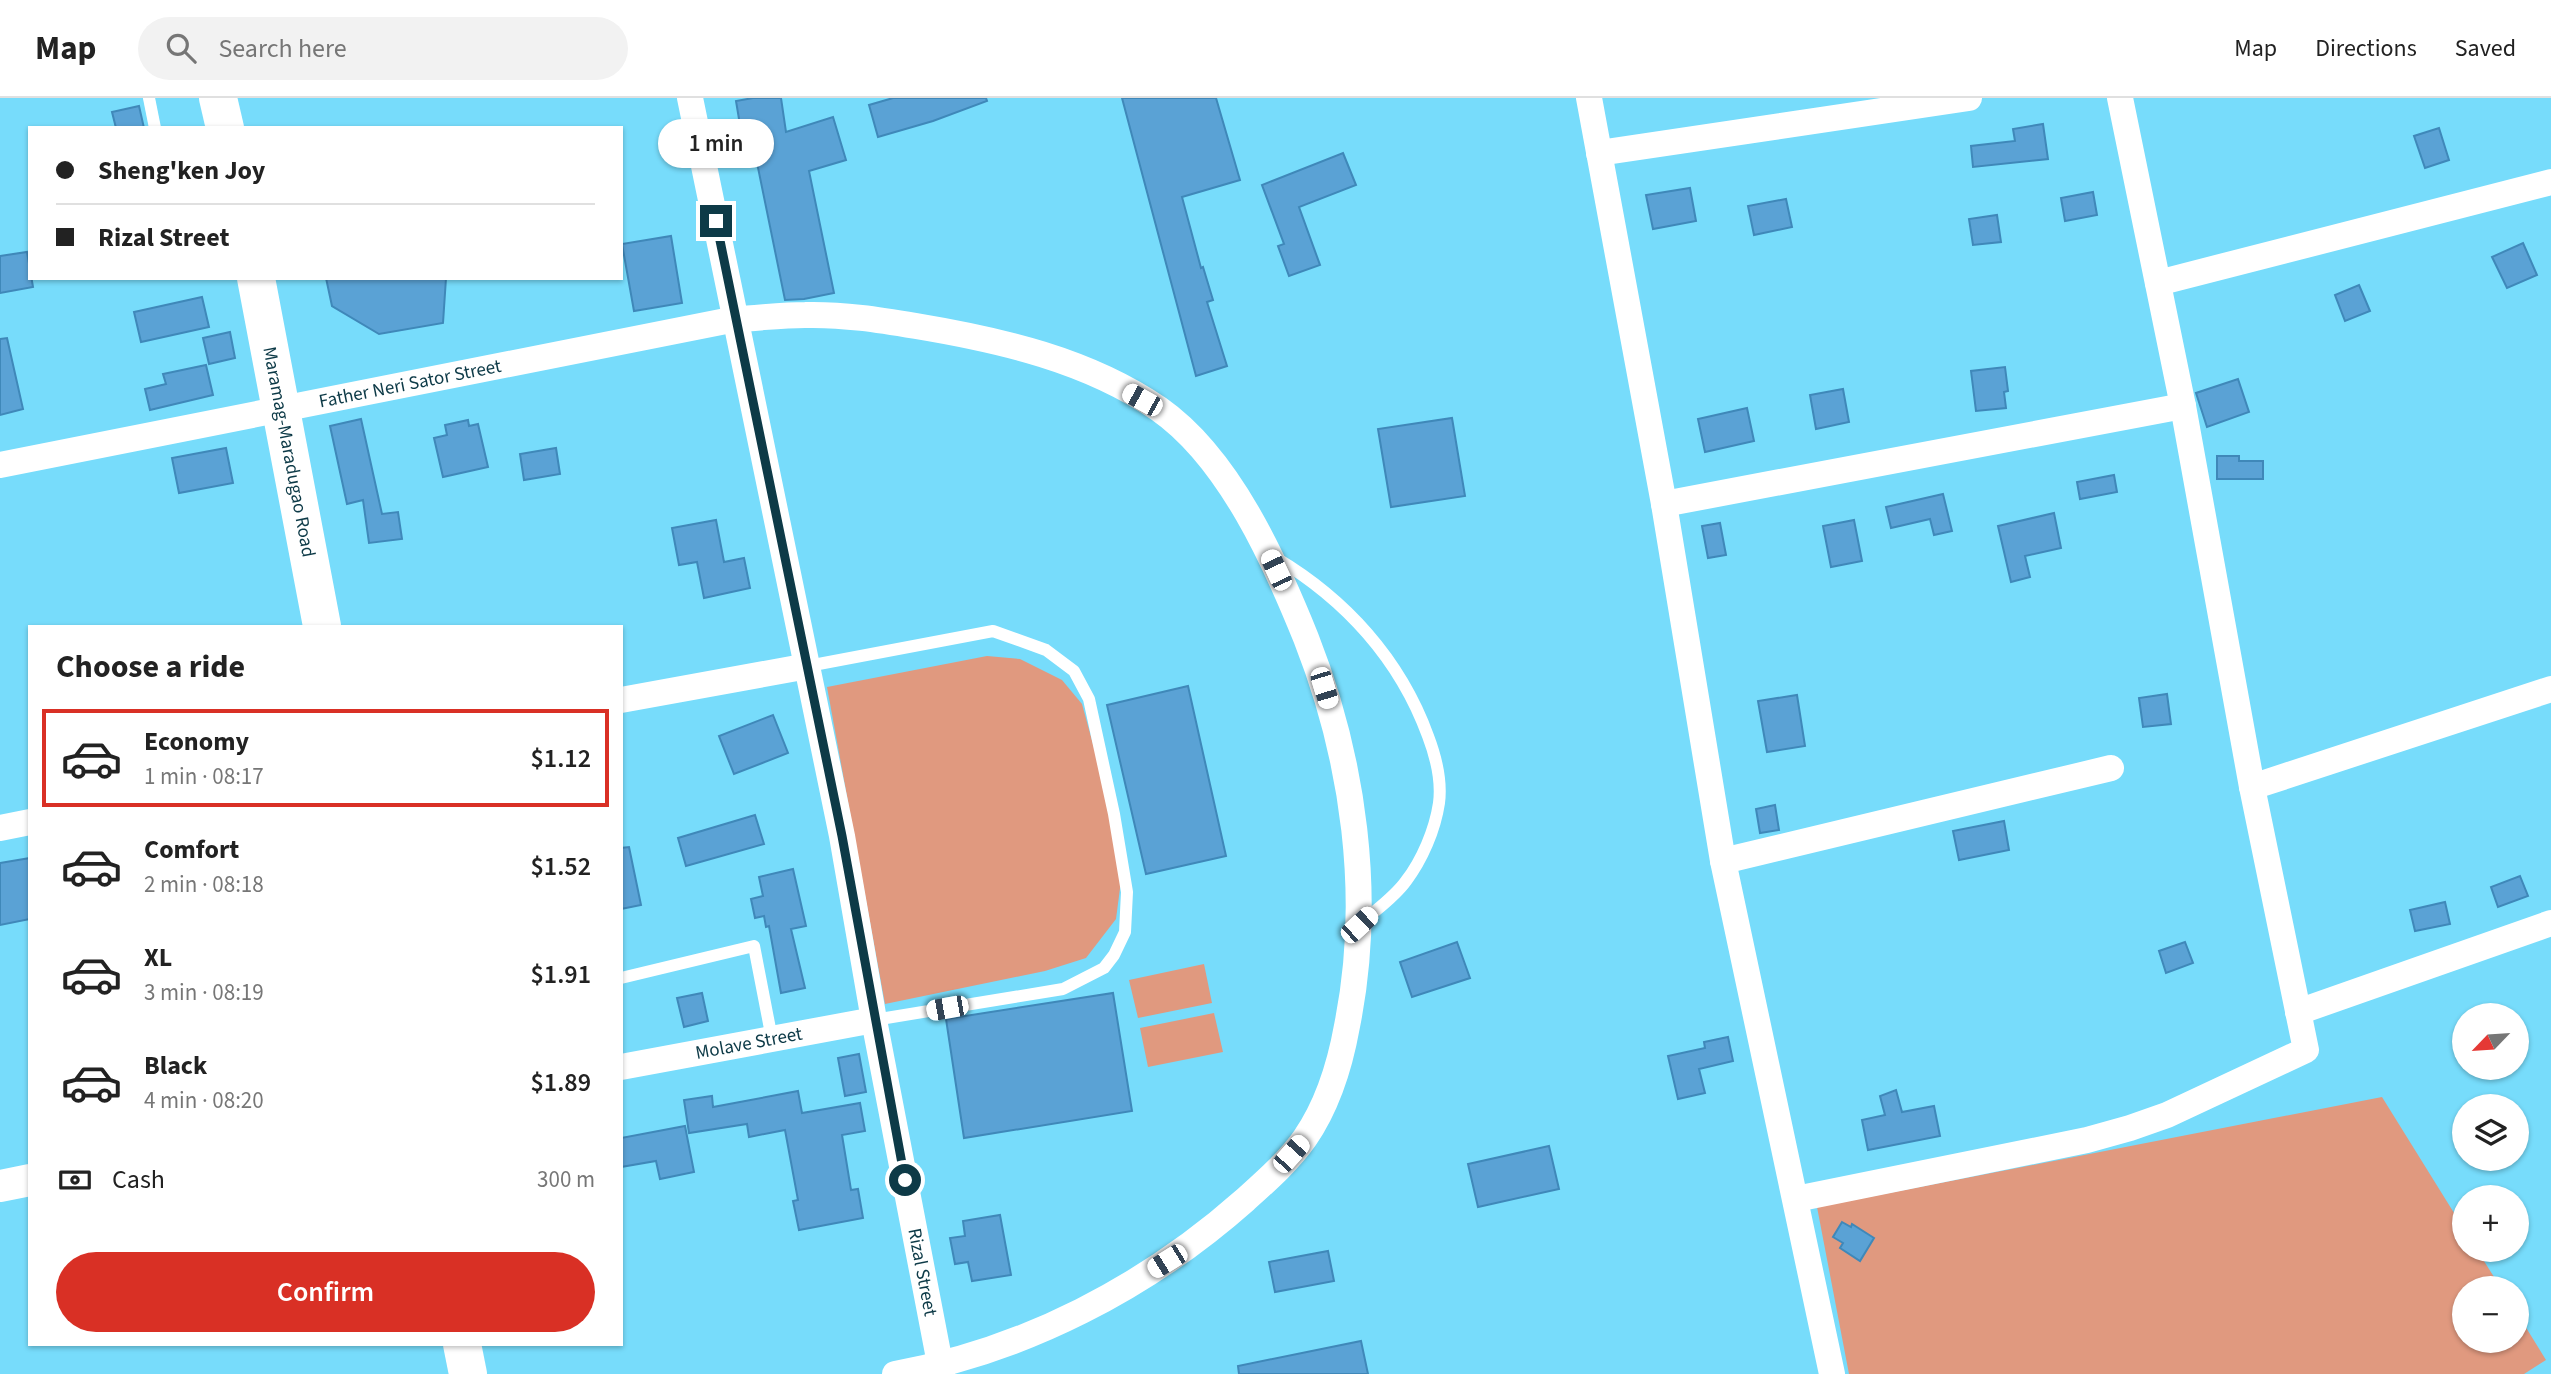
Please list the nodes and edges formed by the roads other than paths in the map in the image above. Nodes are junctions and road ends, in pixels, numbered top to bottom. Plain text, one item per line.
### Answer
1 (149, 98) edge
2 (218, 98) edge
3 (690, 98) edge
4 (1589, 98) edge
5 (1969, 98) edge
6 (2120, 98) edge
7 (155, 126) edge
8 (225, 126) edge
9 (1600, 153) junction
10 (2551, 182) edge
11 (256, 280) edge
12 (2158, 283) junction
13 (736, 319) junction
14 (2183, 406) junction
15 (282, 410) junction
16 (0, 465) edge
17 (1664, 504) junction
18 (1268, 553) junction
19 (322, 625) edge
20 (808, 666) junction
21 (2551, 689) edge
22 (623, 700) edge
23 (2111, 768) dead end
24 (2252, 787) junction
25 (28, 821) edge
26 (0, 828) edge
27 (1723, 861) junction
28 (2551, 923) edge
29 (1359, 925) junction
30 (623, 978) edge
31 (2298, 1012) junction
32 (874, 1020) junction
33 (772, 1039) junction
34 (623, 1067) edge
35 (28, 1180) edge
36 (0, 1186) edge
37 (1796, 1199) junction
38 (462, 1346) edge
39 (941, 1370) edge
40 (468, 1374) edge
41 (895, 1374) edge
42 (1832, 1374) edge

1 - 7 lane
2 - 8 main road
3 - 13 street, Rizal Street
4 - 9 street
5 - 9 street
6 - 12 street
9 - 17 street
10 - 12 street
11 - 15 main road, Maramag-Maradugao Road
12 - 14 street
13 - 15 street, Father Neri Sator Street
13 - 18 street, Father Neri Sator Street
13 - 20 street, Rizal Street
14 - 17 street
14 - 24 street
15 - 16 street, Father Neri Sator Street
15 - 19 main road, Maramag-Maradugao Road
17 - 27 street
18 - 29 street, Father Neri Sator Street
18 - 29 lane
20 - 22 street
20 - 32 street, Rizal Street
20 - 32 lane
21 - 24 street
23 - 27 street
24 - 31 street
25 - 26 street
27 - 37 street
28 - 31 street
29 - 39 street, Father Neri Sator Street
30 - 33 lane
31 - 37 street
32 - 33 street, Molave Street
32 - 39 street, Rizal Street
33 - 34 street, Molave Street
35 - 36 street
37 - 42 street
38 - 40 main road
39 - 41 street, Father Neri Sator Street

